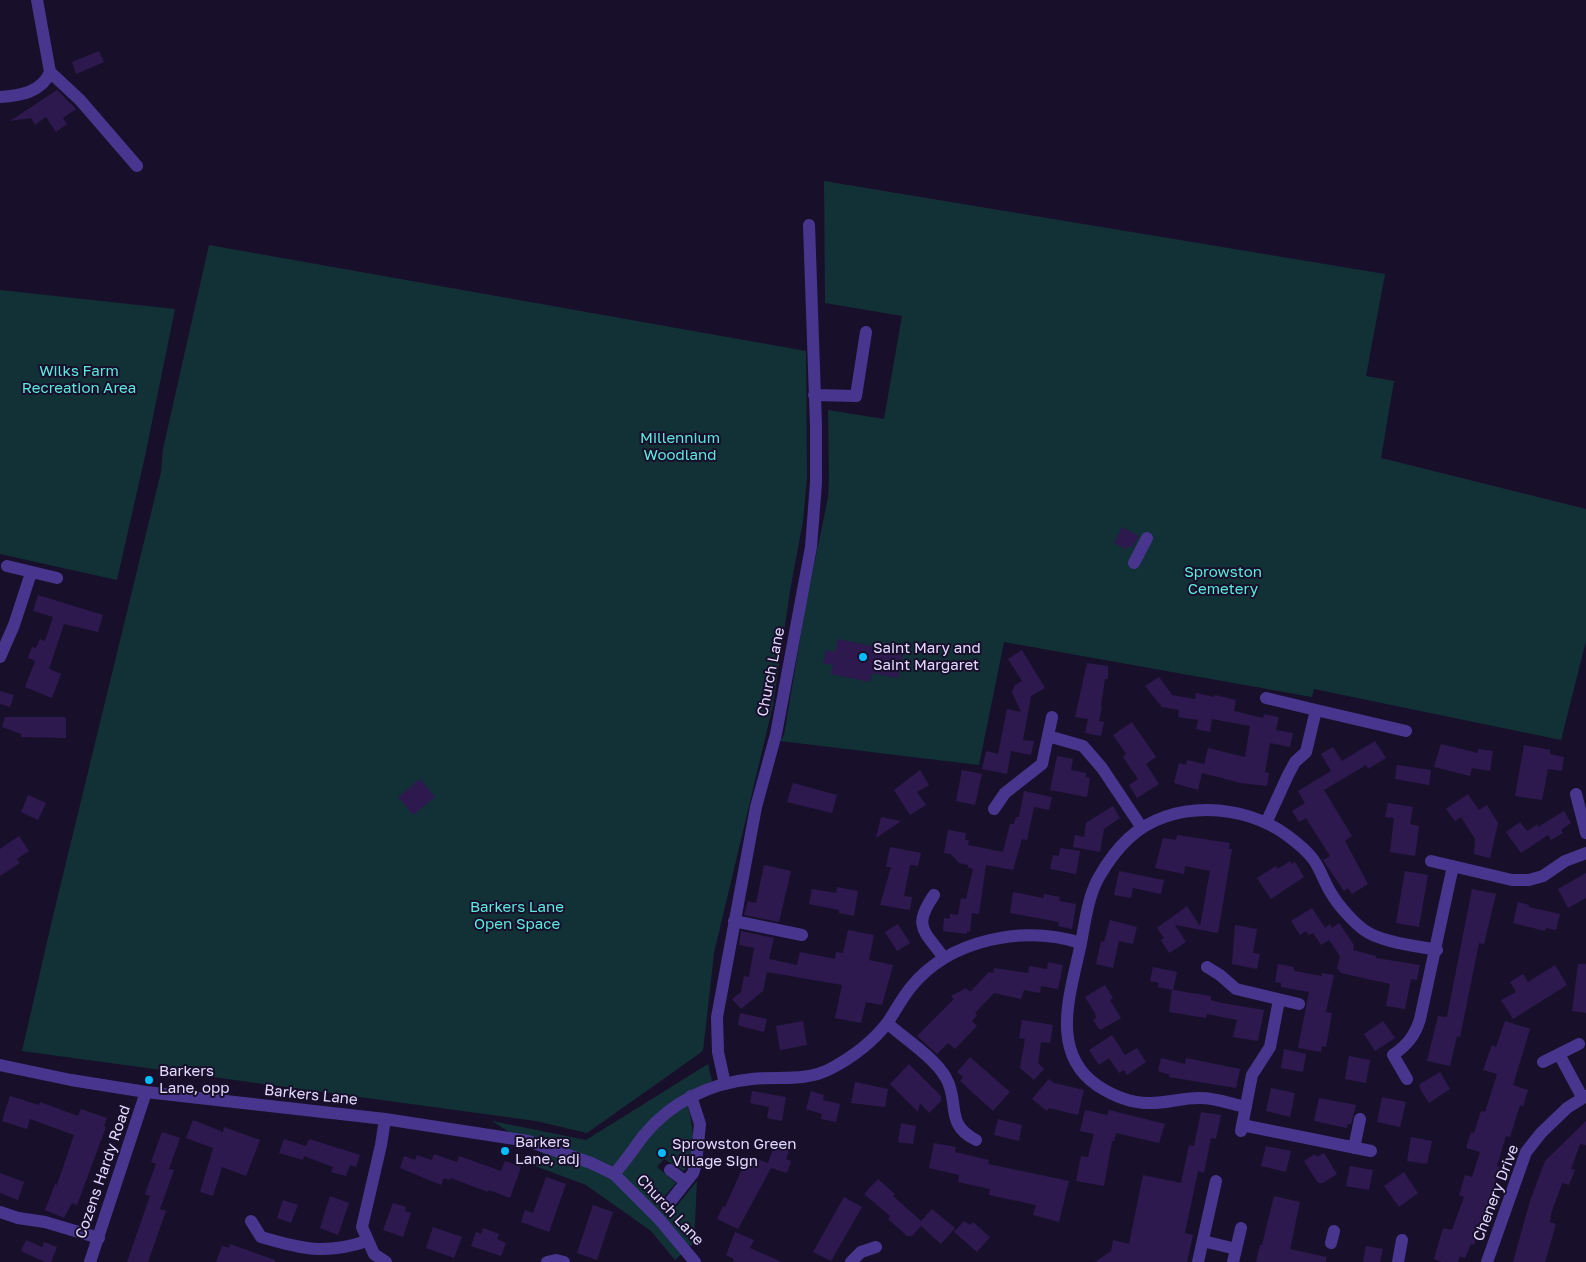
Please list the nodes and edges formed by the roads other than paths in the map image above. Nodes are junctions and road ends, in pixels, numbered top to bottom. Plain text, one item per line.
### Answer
1 (37, 0) edge
2 (50, 72) junction
3 (0, 97) edge
4 (137, 166) dead end
5 (809, 224) dead end
6 (866, 332) dead end
7 (814, 395) junction
8 (1147, 538) dead end
9 (1134, 563) dead end
10 (7, 566) dead end
11 (31, 572) junction
12 (57, 578) dead end
13 (0, 657) edge
14 (1266, 698) dead end
15 (1316, 710) junction
16 (1052, 717) dead end
17 (1406, 731) dead end
18 (1048, 736) junction
19 (1576, 794) dead end
20 (994, 809) dead end
21 (1266, 823) junction
22 (1142, 828) junction
23 (1586, 833) edge
24 (1586, 854) edge
25 (1431, 861) dead end
26 (1453, 866) junction
27 (934, 895) dead end
28 (734, 920) junction
29 (802, 935) dead end
30 (1081, 943) junction
31 (1437, 950) junction
32 (944, 958) junction
33 (1206, 967) dead end
34 (1279, 1000) junction
35 (1299, 1004) dead end
36 (887, 1023) junction
37 (1579, 1044) dead end
38 (1559, 1054) junction
39 (1543, 1062) dead end
40 (0, 1065) edge
41 (1407, 1080) dead end
42 (725, 1084) junction
43 (146, 1092) junction
44 (691, 1096) junction
45 (1584, 1097) edge
46 (1246, 1107) junction
47 (385, 1119) junction
48 (1360, 1119) dead end
49 (976, 1140) dead end
50 (1354, 1148) junction
51 (1371, 1151) dead end
52 (670, 1170) dead end
53 (614, 1174) junction
54 (1216, 1181) dead end
55 (686, 1182) junction
56 (670, 1202) dead end
57 (0, 1212) edge
58 (251, 1221) dead end
59 (1241, 1228) dead end
60 (99, 1238) junction
61 (1402, 1240) dead end
62 (367, 1241) junction
63 (1203, 1241) junction
64 (876, 1248) dead end
65 (1236, 1249) junction
66 (90, 1262) edge
67 (386, 1262) edge
68 (547, 1262) edge
69 (564, 1262) edge
70 (695, 1262) edge
71 (852, 1262) edge
72 (1198, 1262) edge
73 (1233, 1262) edge
74 (1398, 1262) edge
75 (1487, 1262) edge

1 - 2 street
2 - 3 street
2 - 4 street
5 - 7 street, Church Lane
6 - 7 street
7 - 28 street, Church Lane
8 - 9 street
10 - 11 street
11 - 12 street
11 - 13 street
14 - 15 street
15 - 17 street
15 - 21 street
16 - 18 street
18 - 20 street
18 - 22 street
19 - 23 street
21 - 22 street
21 - 31 street
22 - 30 street
24 - 26 street
25 - 26 street
26 - 31 street
27 - 32 street
28 - 29 street
28 - 42 street, Church Lane
30 - 32 street
30 - 46 street
31 - 41 street
32 - 36 street
33 - 34 street
34 - 35 street
34 - 46 street
36 - 42 street
36 - 49 street
37 - 38 street
38 - 39 street
38 - 45 street, Chenery Drive
40 - 43 street, Barkers Lane
42 - 44 street, Church Lane
43 - 47 street, Barkers Lane
43 - 60 street, Cozens Hardy Road
44 - 53 street, Church Lane
44 - 55 street, Church Lane
45 - 75 street, Chenery Drive
46 - 50 street
47 - 53 street, Barkers Lane
47 - 62 street
48 - 50 street
50 - 51 street
52 - 55 street, Church Lane
53 - 70 street, Church Lane
54 - 63 street
55 - 56 street, Church Lane
57 - 60 street
58 - 62 street
59 - 65 street
60 - 66 street, Cozens Hardy Road
61 - 74 street
62 - 67 street
63 - 65 street
63 - 72 street
64 - 71 street
65 - 73 street
68 - 69 street

